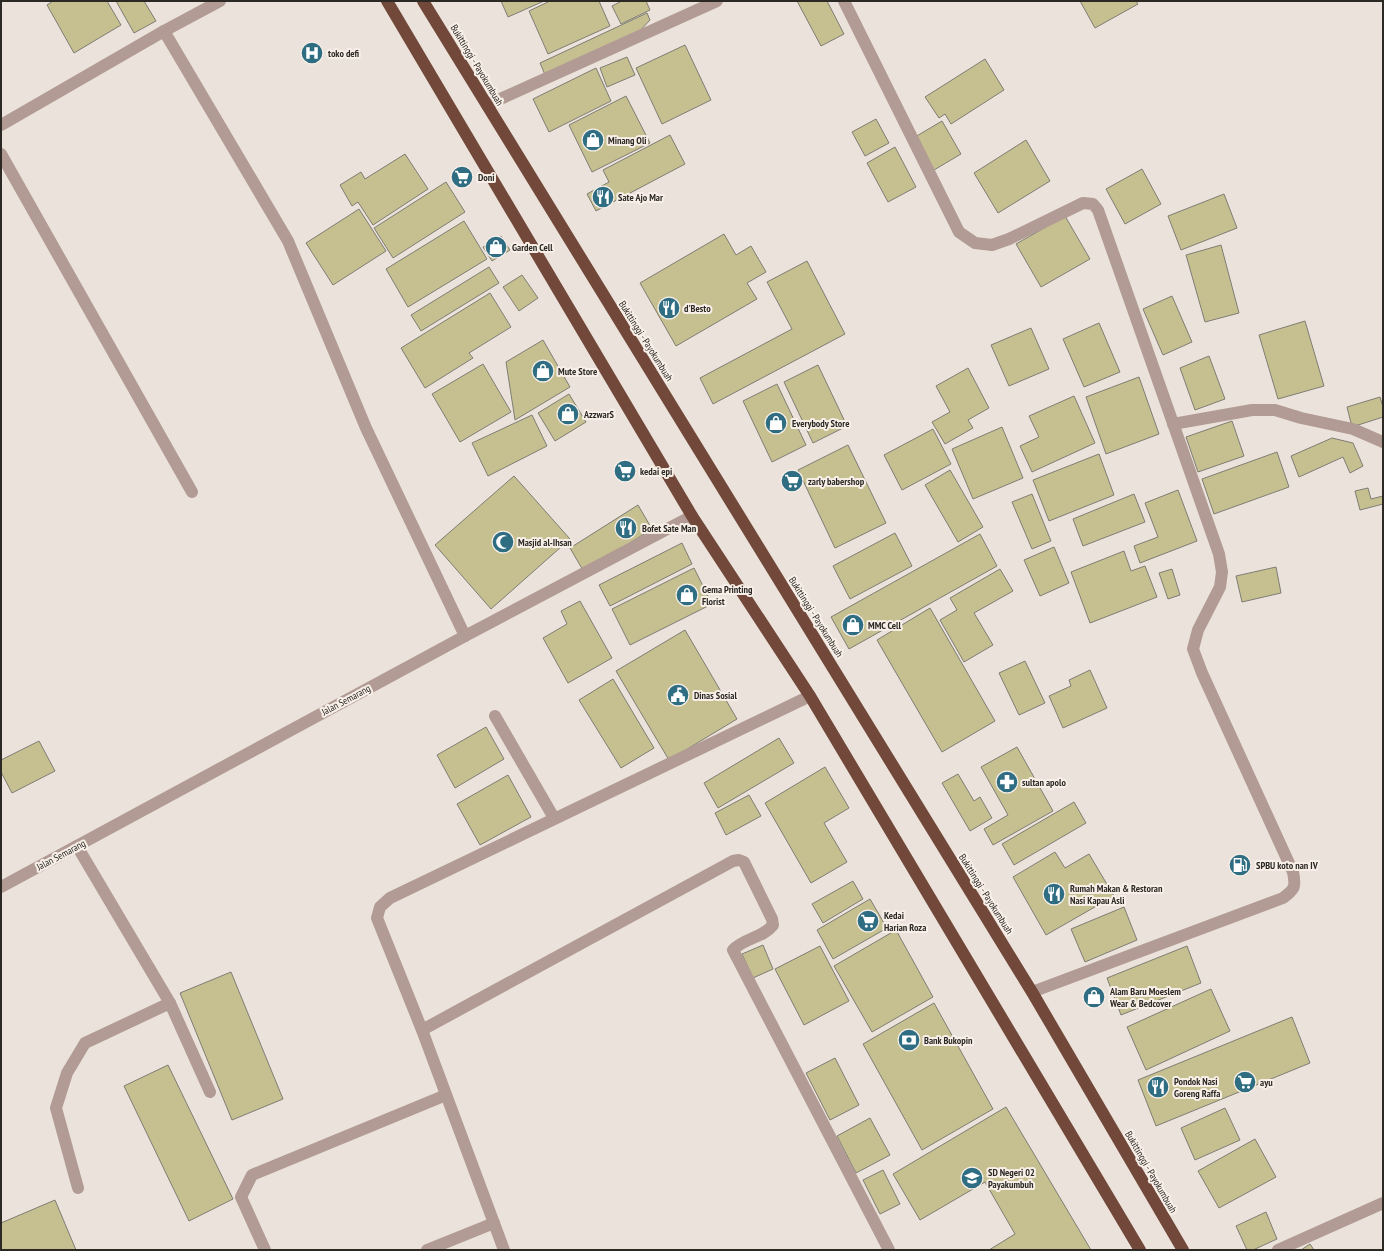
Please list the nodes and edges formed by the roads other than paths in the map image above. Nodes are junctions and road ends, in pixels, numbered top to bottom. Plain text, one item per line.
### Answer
1 (220, 1) edge
2 (387, 1) edge
3 (423, 1) edge
4 (717, 1) edge
5 (844, 1) edge
6 (164, 31) junction
7 (487, 105) junction
8 (1, 125) edge
9 (1, 154) edge
10 (1173, 424) junction
11 (1383, 442) edge
12 (192, 492) dead end
13 (692, 516) junction
14 (465, 636) junction
15 (810, 696) junction
16 (495, 716) dead end
17 (554, 818) junction
18 (77, 846) junction
19 (1, 887) edge
20 (1032, 992) junction
21 (170, 1003) junction
22 (422, 1030) junction
23 (210, 1092) dead end
24 (446, 1095) junction
25 (78, 1188) dead end
26 (1383, 1203) edge
27 (494, 1223) junction
28 (265, 1250) edge
29 (427, 1250) edge
30 (504, 1250) edge
31 (890, 1250) edge
32 (1140, 1250) edge
33 (1183, 1250) edge
34 (1278, 1250) edge

1 - 6 street
2 - 13 highway
3 - 7 highway, Bukittinggi - Payokumbuah
4 - 7 street
5 - 10 street
6 - 8 street
6 - 14 street
7 - 20 highway, Bukittinggi - Payokumbuah
9 - 12 street
10 - 11 street
10 - 20 street
13 - 14 street, Jalan Semarang
13 - 15 highway
14 - 18 street, Jalan Semarang
15 - 17 street
15 - 32 highway
16 - 17 street
17 - 22 street
18 - 19 street, Jalan Semarang
18 - 21 street
20 - 33 highway, Bukittinggi - Payokumbuah
21 - 23 street
21 - 25 street
22 - 24 street
22 - 31 street
24 - 27 street
24 - 28 street
26 - 34 street
27 - 29 street
27 - 30 street

